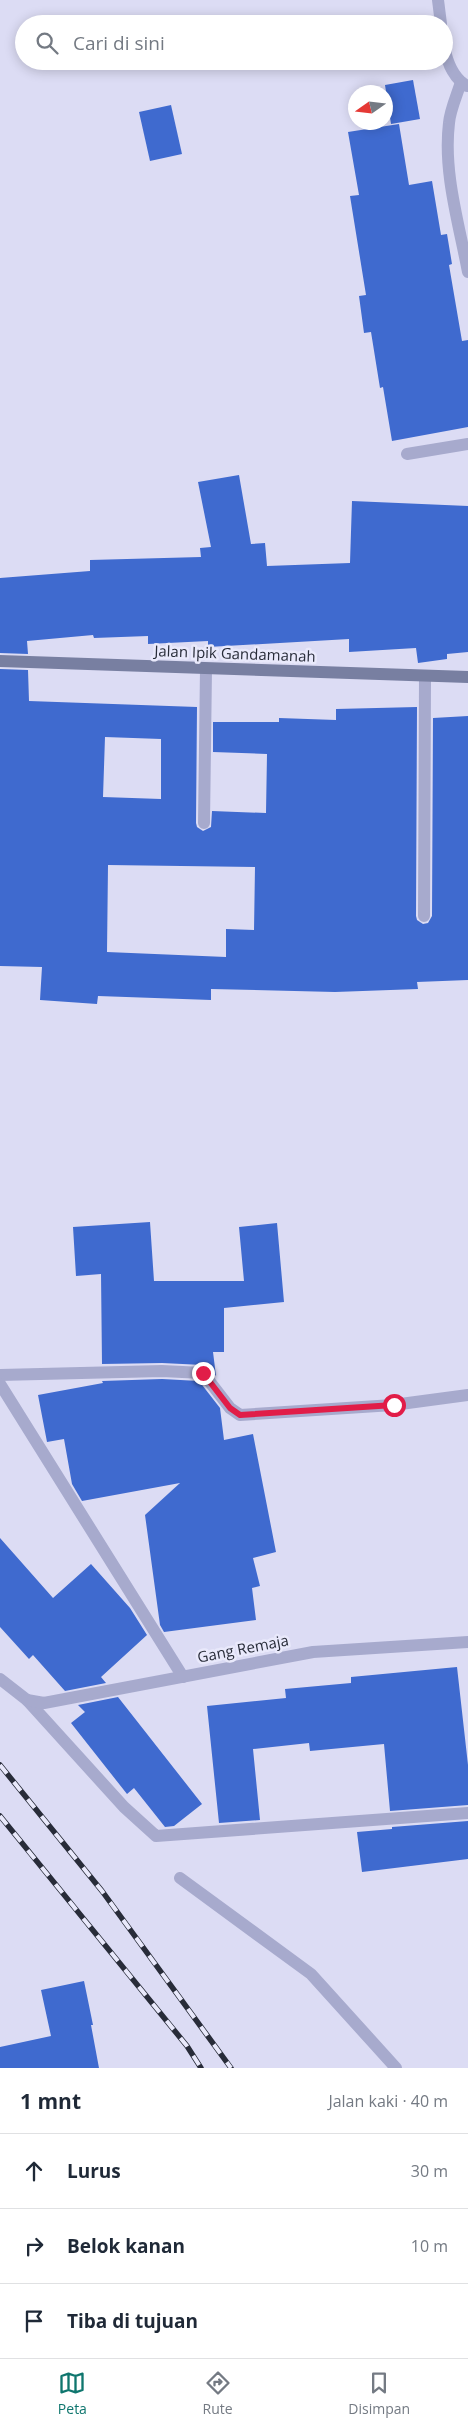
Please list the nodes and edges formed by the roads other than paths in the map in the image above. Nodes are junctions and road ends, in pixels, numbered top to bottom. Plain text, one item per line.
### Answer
1 (438, 0) edge
2 (440, 15) edge
3 (452, 70) edge
4 (464, 85) edge
5 (468, 272) edge
6 (468, 444) edge
7 (408, 454) dead end
8 (0, 661) edge
9 (206, 669) junction
10 (425, 678) junction
11 (468, 678) edge
12 (204, 823) dead end
13 (424, 916) dead end
14 (0, 1375) edge
15 (0, 1384) edge
16 (468, 1395) edge
17 (468, 1642) edge
18 (183, 1677) junction
19 (0, 1679) edge
20 (27, 1700) junction
21 (468, 1813) edge
22 (180, 1878) dead end
23 (396, 2068) edge

1 - 2 street
3 - 4 street
4 - 5 street
6 - 7 street
8 - 9 street, Jalan Ipik Gandamanah
9 - 10 street, Jalan Ipik Gandamanah
9 - 12 street
10 - 11 street, Jalan Ipik Gandamanah
10 - 13 street
14 - 16 street
15 - 18 street
17 - 18 street, Gang Remaja
18 - 20 street, Gang Remaja
19 - 20 street
20 - 21 street
22 - 23 street

